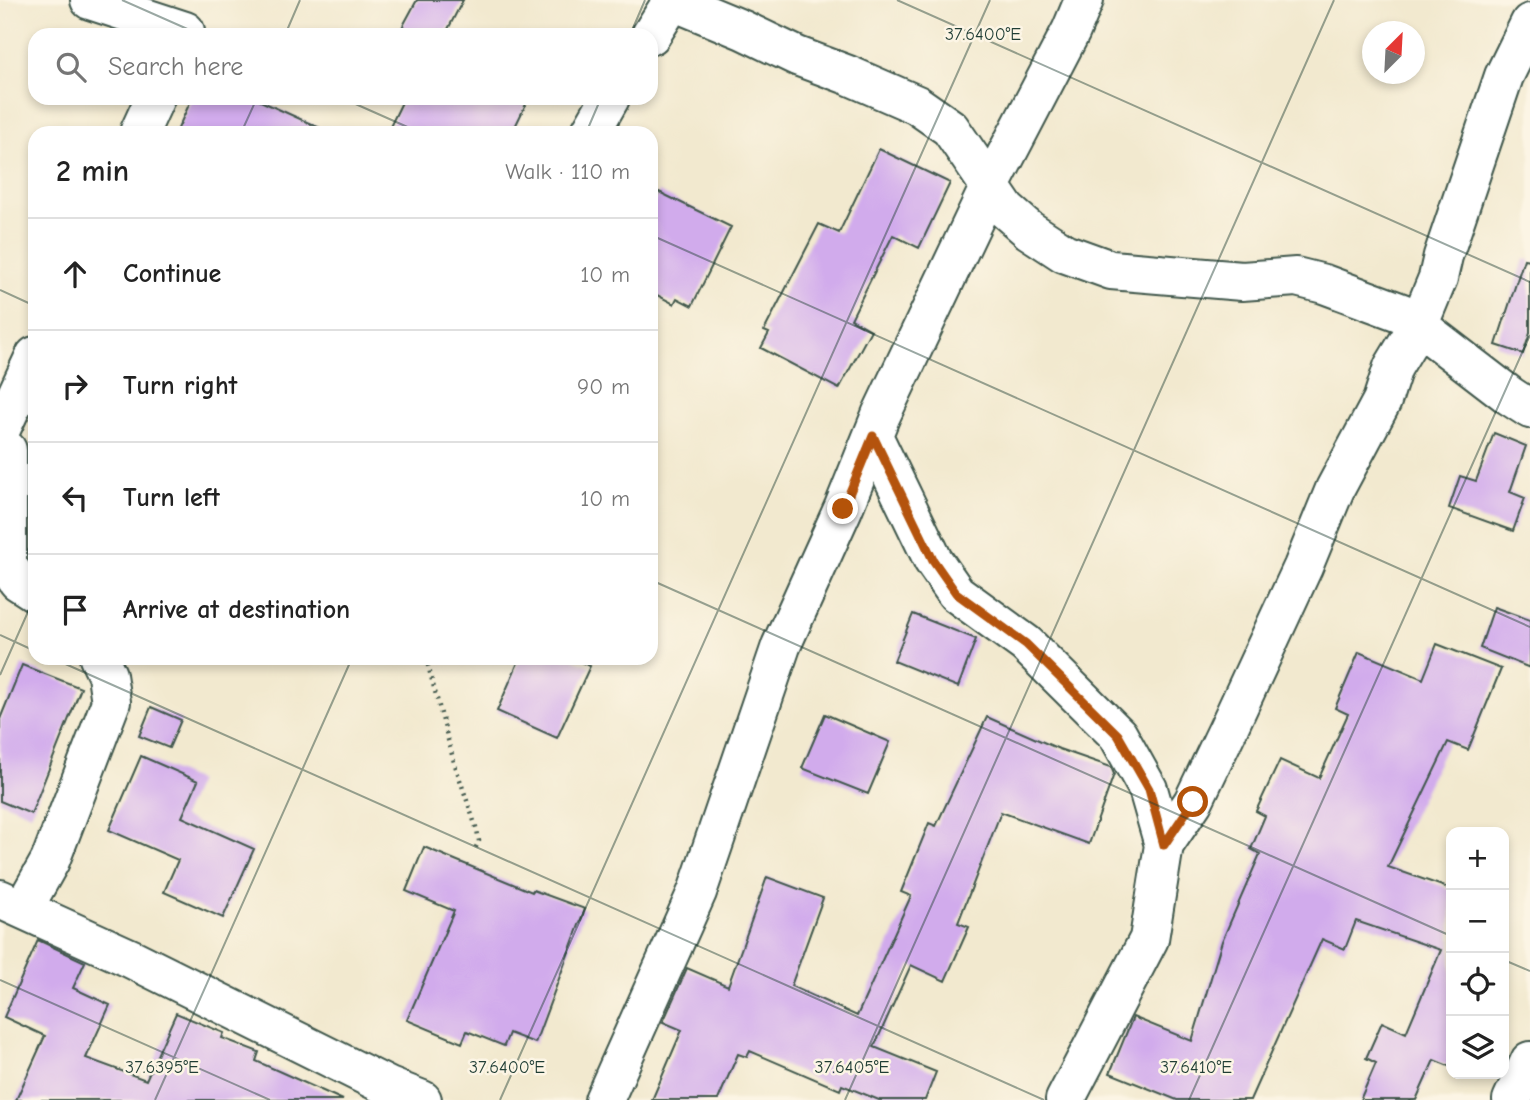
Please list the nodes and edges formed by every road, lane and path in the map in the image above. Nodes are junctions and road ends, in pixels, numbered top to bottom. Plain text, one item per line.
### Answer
1 (90, 0) edge
2 (1084, 0) edge
3 (1521, 0) edge
4 (673, 1) edge
5 (1530, 4) edge
6 (189, 22) edge
7 (1530, 23) edge
8 (656, 28) edge
9 (152, 105) edge
10 (606, 105) edge
11 (142, 126) edge
12 (594, 126) edge
13 (989, 188) junction
14 (1419, 324) junction
15 (28, 383) edge
16 (1530, 409) edge
17 (873, 436) junction
18 (11, 447) edge
19 (28, 587) edge
20 (102, 665) edge
21 (428, 665) edge
22 (1164, 845) junction
23 (474, 851) dead end
24 (12, 904) edge
25 (1530, 1061) edge
26 (422, 1100) edge
27 (604, 1100) edge
28 (1065, 1100) edge
29 (1512, 1100) edge

1 - 6 street
2 - 13 street
3 - 5 street
4 - 8 street
4 - 13 street
7 - 14 street
9 - 11 street
10 - 12 street
13 - 14 street
13 - 17 street
14 - 16 street
14 - 22 street
15 - 18 street
17 - 22 street
17 - 27 street
18 - 19 street
20 - 24 street
21 - 23 path
22 - 28 street
24 - 26 street
25 - 29 street

